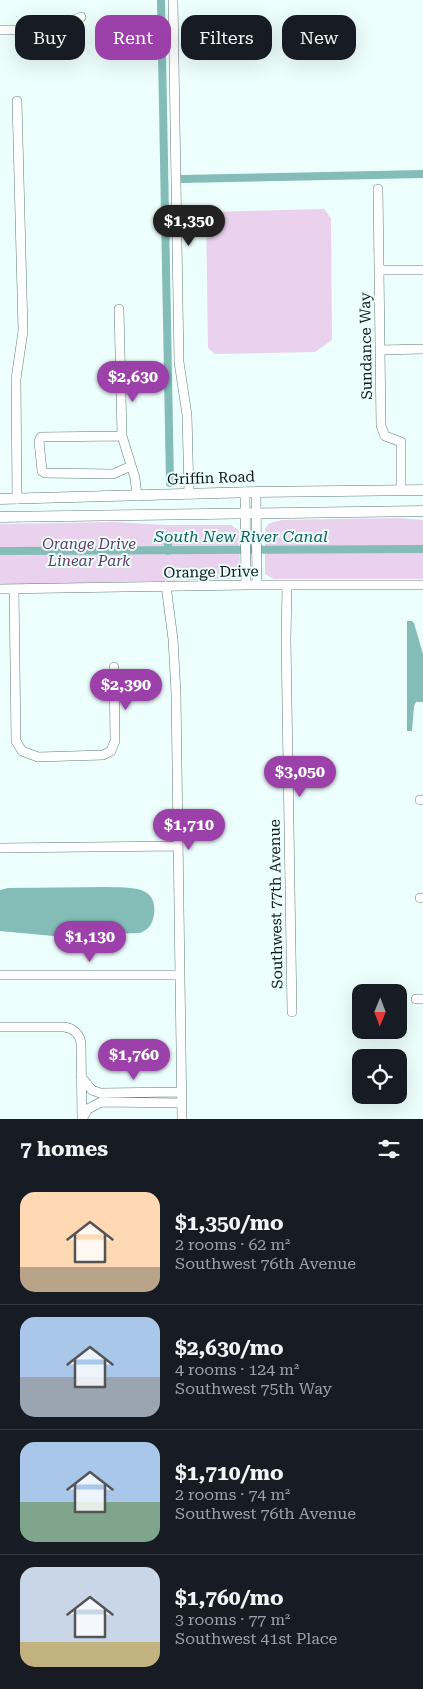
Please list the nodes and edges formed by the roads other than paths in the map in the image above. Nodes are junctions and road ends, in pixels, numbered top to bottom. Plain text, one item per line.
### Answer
1 (174, 0) edge
2 (0, 30) edge
3 (15, 30) edge
4 (17, 101) dead end
5 (378, 189) dead end
6 (379, 270) junction
7 (423, 270) edge
8 (120, 309) dead end
9 (423, 349) edge
10 (380, 350) junction
11 (122, 436) junction
12 (131, 466) junction
13 (401, 490) junction
14 (423, 490) edge
15 (245, 492) junction
16 (256, 492) junction
17 (189, 494) junction
18 (137, 496) junction
19 (42, 498) junction
20 (0, 499) edge
21 (17, 499) junction
22 (423, 511) edge
23 (245, 513) junction
24 (256, 513) junction
25 (0, 516) edge
26 (27, 516) junction
27 (246, 585) junction
28 (257, 585) junction
29 (287, 585) junction
30 (423, 585) edge
31 (166, 586) junction
32 (0, 589) edge
33 (14, 589) junction
34 (114, 667) dead end
35 (178, 846) junction
36 (0, 848) edge
37 (0, 975) edge
38 (179, 975) junction
39 (292, 1012) dead end
40 (0, 1027) edge
41 (81, 1077) junction
42 (182, 1092) junction
43 (182, 1103) junction
44 (82, 1119) edge
45 (182, 1119) edge

1 - 17 street
2 - 3 street
4 - 21 street
5 - 6 street, Sundance Way
6 - 7 street
6 - 10 street, Sundance Way
8 - 11 street
9 - 10 street
10 - 13 street, Sundance Way
11 - 12 street
11 - 12 street
12 - 18 street
13 - 14 main road, Griffin Road
13 - 16 main road, Griffin Road
15 - 16 main road, Griffin Road
15 - 17 main road, Griffin Road
15 - 23 street
16 - 24 street
17 - 18 main road, Griffin Road
18 - 19 main road, Griffin Road
19 - 21 main road, Griffin Road
19 - 26 main road
20 - 21 main road, Griffin Road
21 - 25 main road
22 - 24 main road
23 - 24 main road
23 - 26 main road
23 - 27 street
24 - 28 street
25 - 26 main road
27 - 28 street, Orange Drive
27 - 31 street, Orange Drive
28 - 29 street, Orange Drive
29 - 30 street, Orange Drive
29 - 39 street, Southwest 77th Avenue
31 - 33 street, Orange Drive
31 - 35 street
32 - 33 street, Orange Drive
33 - 34 street
35 - 36 street
35 - 38 street
37 - 38 street
38 - 42 street
40 - 41 street
41 - 42 street
41 - 44 street
42 - 43 street
43 - 44 street
43 - 45 street

